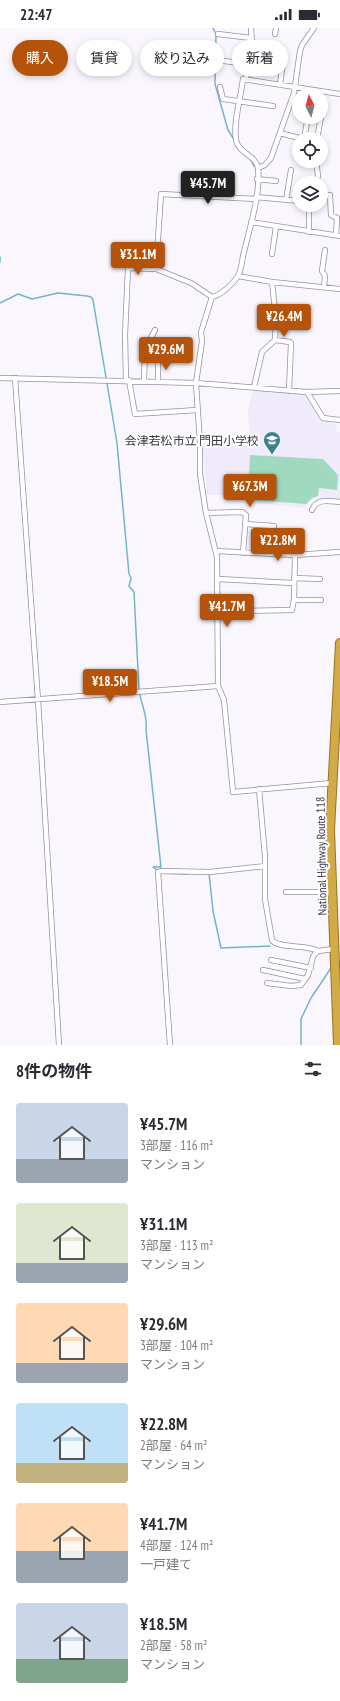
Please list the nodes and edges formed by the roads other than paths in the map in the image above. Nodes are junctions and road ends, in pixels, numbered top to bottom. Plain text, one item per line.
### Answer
1 (251, 28) edge
2 (276, 28) edge
3 (314, 28) edge
4 (218, 34) dead end
5 (275, 34) dead end
6 (251, 38) joint
7 (246, 76) edge
8 (281, 76) edge
9 (246, 79) junction
10 (280, 85) junction
11 (220, 86) dead end
12 (295, 87) junction
13 (340, 94) edge
14 (240, 101) junction
15 (273, 106) dead end
16 (280, 133) junction
17 (292, 136) edge
18 (258, 168) junction
19 (291, 170) dead end
20 (257, 179) junction
21 (276, 181) dead end
22 (328, 195) edge
23 (256, 198) junction
24 (286, 200) junction
25 (292, 200) edge
26 (309, 212) edge
27 (251, 222) junction
28 (276, 227) junction
29 (309, 232) junction
30 (338, 235) edge
31 (325, 250) dead end
32 (272, 254) dead end
33 (156, 269) junction
34 (238, 276) junction
35 (272, 282) junction
36 (324, 287) junction
37 (340, 289) edge
38 (212, 297) junction
39 (155, 330) dead end
40 (275, 340) junction
41 (145, 349) junction
42 (170, 350) dead end
43 (158, 360) dead end
44 (0, 378) edge
45 (15, 378) junction
46 (127, 380) junction
47 (144, 381) junction
48 (158, 381) junction
49 (196, 383) junction
50 (254, 387) junction
51 (289, 391) junction
52 (340, 391) edge
53 (307, 392) junction
54 (197, 410) junction
55 (340, 420) edge
56 (340, 502) edge
57 (312, 510) dead end
58 (206, 513) junction
59 (245, 524) junction
60 (274, 526) dead end
61 (216, 551) junction
62 (340, 552) edge
63 (244, 553) junction
64 (295, 555) junction
65 (294, 578) junction
66 (320, 579) dead end
67 (218, 580) junction
68 (294, 583) junction
69 (294, 600) junction
70 (321, 600) dead end
71 (218, 613) junction
72 (340, 643) edge
73 (218, 686) junction
74 (338, 692) edge
75 (38, 700) junction
76 (0, 702) edge
77 (336, 771) edge
78 (332, 783) junction
79 (259, 789) junction
80 (265, 866) junction
81 (286, 892) dead end
82 (332, 892) junction
83 (334, 949) junction
84 (318, 951) junction
85 (271, 960) dead end
86 (310, 968) junction
87 (263, 970) dead end
88 (305, 979) junction
89 (267, 984) dead end
90 (59, 1045) edge
91 (170, 1045) edge
92 (338, 1045) edge

1 - 6 street
2 - 5 street
3 - 12 street
4 - 6 street
7 - 9 street
8 - 10 street
9 - 10 street
9 - 14 street
10 - 12 street
11 - 14 street
12 - 13 street
12 - 16 street
14 - 15 street
14 - 18 street
16 - 17 street
16 - 18 street
18 - 20 street
19 - 24 street
20 - 21 street
20 - 23 street
22 - 30 street
23 - 24 street
23 - 27 street
23 - 33 street
24 - 25 street
26 - 29 street
27 - 28 street
27 - 34 street
28 - 29 street
28 - 32 street
29 - 30 street
31 - 36 street
33 - 38 street
33 - 46 street
34 - 35 street
34 - 38 street
35 - 36 street
35 - 40 street
36 - 37 street
38 - 49 street
39 - 41 street
40 - 50 street
40 - 51 street
41 - 42 street
41 - 47 street
43 - 48 street
44 - 45 street
45 - 46 street
45 - 75 street
46 - 47 street
46 - 54 street
47 - 48 street
48 - 49 street
49 - 50 street
49 - 54 street
50 - 51 street
51 - 53 street
52 - 53 street
53 - 55 street
54 - 58 street
56 - 57 street
58 - 59 street
58 - 61 street
59 - 60 street
59 - 63 street
61 - 63 street
61 - 67 street
62 - 64 street
63 - 64 street
64 - 65 street
65 - 66 street
65 - 68 street
67 - 68 street
67 - 71 street
68 - 69 street
69 - 70 street
69 - 71 street
71 - 73 street
72 - 74 highway, National Highway Route 118
73 - 75 street
73 - 79 street
74 - 77 highway, National Highway Route 118
75 - 76 street
75 - 90 street
77 - 78 highway, National Highway Route 118
78 - 79 street
78 - 82 highway, National Highway Route 118
79 - 80 street
80 - 84 street
80 - 91 street
81 - 82 street
82 - 83 highway, National Highway Route 118
83 - 84 street
83 - 92 highway, National Highway Route 118
84 - 86 street
85 - 86 street
86 - 88 street
87 - 88 street
88 - 89 street

